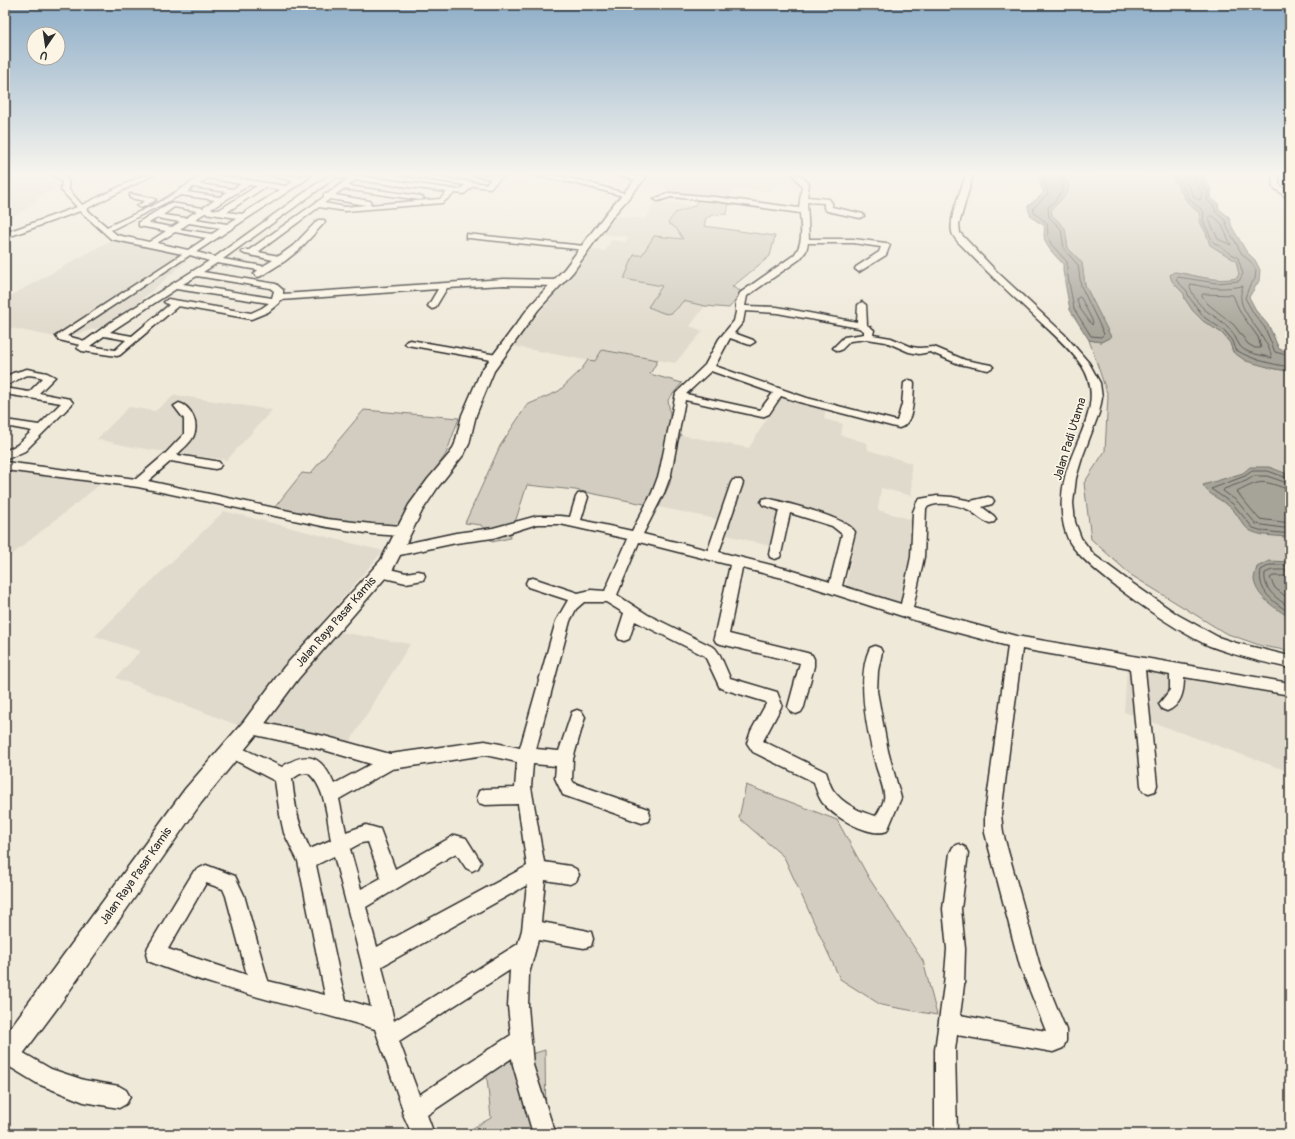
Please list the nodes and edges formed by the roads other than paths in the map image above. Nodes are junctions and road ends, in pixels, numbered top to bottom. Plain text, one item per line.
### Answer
1 (27, 228) edge
2 (104, 228) edge
3 (169, 228) edge
4 (228, 228) edge
5 (252, 228) edge
6 (284, 228) joint
7 (315, 228) edge
8 (600, 228) edge
9 (806, 228) edge
10 (955, 228) edge
11 (174, 229) junction
12 (5, 236) edge
13 (469, 236) dead end
14 (215, 237) junction
15 (804, 241) junction
16 (149, 244) junction
17 (585, 248) junction
18 (229, 250) junction
19 (191, 252) junction
20 (251, 253) junction
21 (272, 257) junction
22 (282, 258) junction
23 (216, 260) junction
24 (264, 269) junction
25 (859, 269) dead end
26 (197, 272) junction
27 (247, 282) junction
28 (557, 283) junction
29 (176, 286) junction
30 (444, 286) junction
31 (277, 299) junction
32 (154, 300) junction
33 (176, 304) junction
34 (862, 305) dead end
35 (432, 306) dead end
36 (741, 308) junction
37 (862, 326) junction
38 (101, 333) junction
39 (729, 334) junction
40 (868, 336) junction
41 (134, 340) junction
42 (750, 342) dead end
43 (410, 343) dead end
44 (86, 344) junction
45 (838, 348) dead end
46 (497, 358) junction
47 (709, 367) junction
48 (988, 367) dead end
49 (5, 382) edge
50 (909, 384) dead end
51 (5, 391) edge
52 (778, 391) junction
53 (32, 395) junction
54 (680, 396) junction
55 (179, 406) dead end
56 (5, 423) edge
57 (41, 429) junction
58 (5, 456) edge
59 (169, 456) junction
60 (215, 465) dead end
61 (5, 466) edge
62 (138, 483) junction
63 (738, 483) dead end
64 (582, 498) dead end
65 (988, 501) dead end
66 (767, 502) dead end
67 (970, 506) junction
68 (785, 508) junction
69 (990, 519) dead end
70 (574, 523) junction
71 (403, 532) junction
72 (635, 537) junction
73 (395, 551) junction
74 (774, 554) dead end
75 (712, 555) junction
76 (737, 562) junction
77 (381, 572) junction
78 (418, 576) dead end
79 (533, 583) dead end
80 (835, 589) junction
81 (609, 597) junction
82 (578, 598) junction
83 (906, 611) junction
84 (631, 612) junction
85 (624, 635) dead end
86 (721, 638) junction
87 (1016, 642) junction
88 (875, 652) dead end
89 (717, 661) junction
90 (1138, 662) junction
91 (1290, 662) edge
92 (1177, 669) junction
93 (1290, 689) edge
94 (1167, 704) dead end
95 (796, 707) dead end
96 (577, 717) dead end
97 (251, 727) junction
98 (231, 750) junction
99 (526, 756) junction
100 (565, 758) junction
101 (390, 762) junction
102 (283, 776) junction
103 (1149, 785) dead end
104 (330, 795) junction
105 (524, 796) junction
106 (485, 797) dead end
107 (642, 815) dead end
108 (340, 845) junction
109 (959, 853) dead end
110 (306, 860) junction
111 (472, 862) dead end
112 (537, 870) junction
113 (570, 875) dead end
114 (391, 881) junction
115 (355, 903) junction
116 (531, 930) junction
117 (584, 939) dead end
118 (525, 950) junction
119 (370, 961) junction
120 (261, 989) junction
121 (339, 1008) junction
122 (949, 1023) junction
123 (385, 1029) junction
124 (522, 1040) junction
125 (6, 1055) edge
126 (119, 1098) dead end
127 (413, 1112) junction
128 (423, 1134) edge
129 (546, 1134) edge
130 (946, 1134) edge

1 - 12 street
2 - 16 street
3 - 11 street
4 - 14 street
5 - 18 street
6 - 20 street
6 - 21 street
7 - 22 street
8 - 17 main road, Jalan Raya Pasar Kamis
9 - 15 street
10 - 91 street, Jalan Padi Utama
11 - 14 street
11 - 16 street
13 - 17 street
14 - 19 street
15 - 25 street
15 - 36 street
16 - 19 street
17 - 28 main road, Jalan Raya Pasar Kamis
18 - 20 street
18 - 23 street
19 - 23 street
19 - 44 street
20 - 21 street
21 - 22 street
22 - 24 street
23 - 24 street
23 - 26 street
24 - 27 street
26 - 27 street
26 - 29 street
27 - 31 street
28 - 30 street
28 - 46 main road, Jalan Raya Pasar Kamis
29 - 31 street
29 - 32 street
30 - 31 street
30 - 35 street
31 - 33 street
32 - 33 street
32 - 38 street
33 - 41 street
34 - 37 street
36 - 37 street
36 - 39 street
37 - 40 street
38 - 41 street
38 - 44 street
39 - 42 street
39 - 47 street
40 - 45 street
40 - 48 street
41 - 44 street
43 - 46 street
46 - 71 main road, Jalan Raya Pasar Kamis
47 - 52 street
47 - 54 street
49 - 53 street
50 - 52 street
51 - 53 street
52 - 54 street
53 - 57 street
54 - 72 street
55 - 59 street
56 - 57 street
57 - 58 street
59 - 60 street
59 - 62 street
61 - 62 street
62 - 71 street
63 - 75 street
64 - 70 street
65 - 67 street
66 - 68 street
67 - 69 street
67 - 83 street
68 - 74 street
68 - 80 street
70 - 72 street
70 - 73 street
71 - 73 main road, Jalan Raya Pasar Kamis
72 - 75 street
72 - 81 street
73 - 77 main road, Jalan Raya Pasar Kamis
75 - 76 street
76 - 80 street
76 - 86 street
77 - 78 street
77 - 97 main road, Jalan Raya Pasar Kamis
79 - 82 street
80 - 83 street
81 - 82 street
81 - 84 street
82 - 99 street
83 - 87 street
84 - 85 street
84 - 89 street
86 - 89 street
86 - 95 street
87 - 90 street
87 - 122 street
88 - 89 street
90 - 92 street
90 - 103 street
92 - 93 street
92 - 94 street
96 - 100 street
97 - 98 main road, Jalan Raya Pasar Kamis
97 - 101 street
98 - 102 street
98 - 125 main road, Jalan Raya Pasar Kamis
99 - 100 street
99 - 101 street
99 - 105 street
100 - 107 street
101 - 104 street
102 - 104 street
102 - 110 street
104 - 108 street
105 - 106 street
105 - 112 street
108 - 110 street
108 - 114 street
108 - 115 street
109 - 122 street
110 - 121 street
111 - 114 street
112 - 113 street
112 - 116 street
112 - 119 street
114 - 115 street
115 - 119 street
116 - 117 street
116 - 118 street
118 - 123 street
118 - 124 street
119 - 123 street
120 - 120 street
120 - 121 street
121 - 123 street
122 - 130 street
123 - 127 street
124 - 127 street
124 - 129 street
125 - 126 street
127 - 128 street

